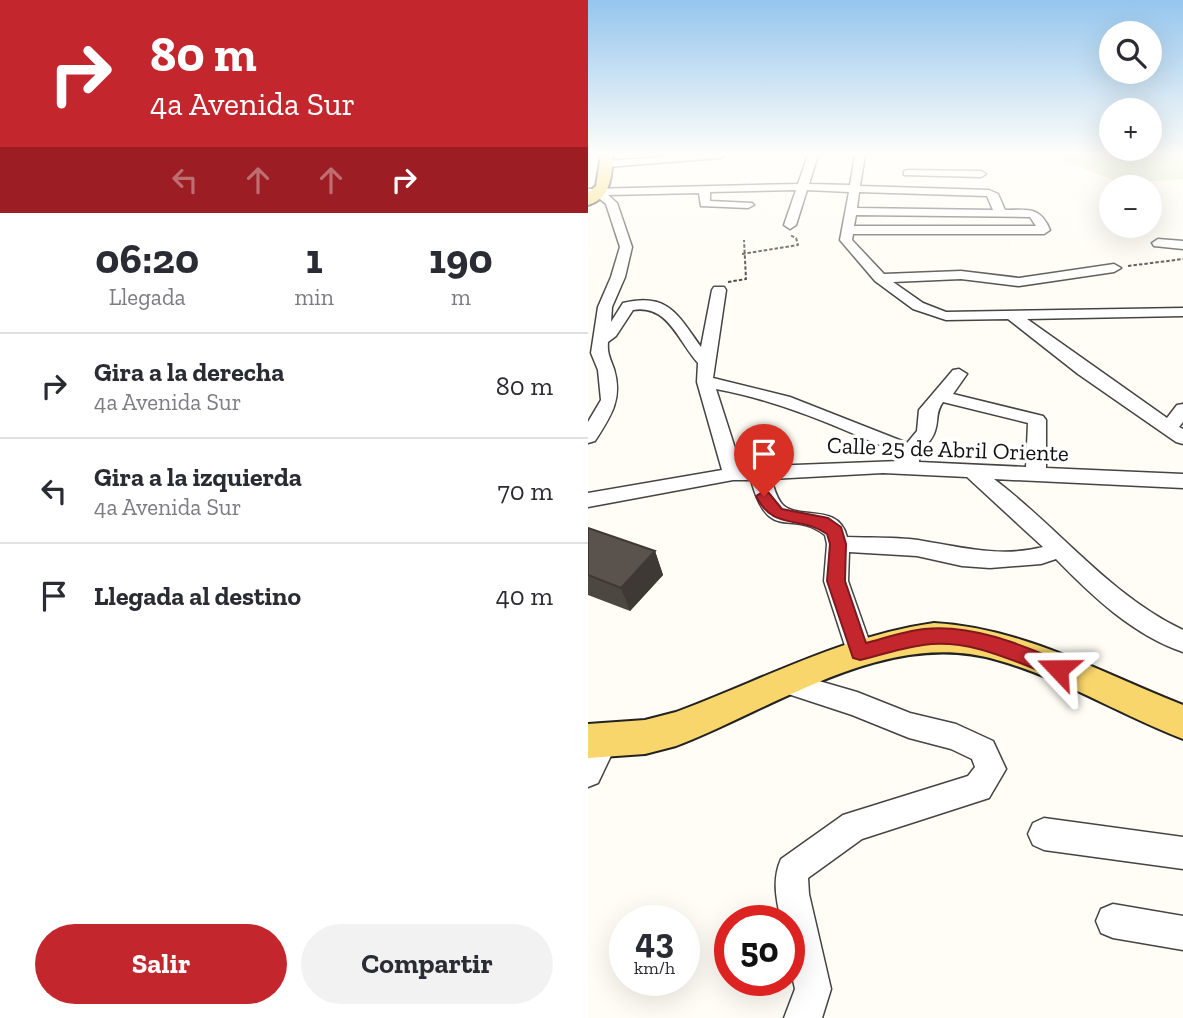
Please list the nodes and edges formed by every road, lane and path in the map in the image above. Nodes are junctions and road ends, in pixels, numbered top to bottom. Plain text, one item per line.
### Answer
1 (610, 203) edge
2 (705, 203) edge
3 (798, 203) edge
4 (852, 203) edge
5 (996, 203) edge
6 (747, 205) dead end
7 (850, 211) junction
8 (1000, 213) junction
9 (790, 225) joint
10 (848, 230) junction
11 (744, 240) dead end
12 (1158, 243) dead end
13 (1183, 245) edge
14 (741, 254) junction
15 (1183, 260) edge
16 (1114, 268) joint
17 (880, 278) junction
18 (719, 290) joint
19 (1183, 312) edge
20 (1013, 316) junction
21 (602, 339) junction
22 (705, 361) junction
23 (958, 374) dead end
24 (705, 382) junction
25 (942, 397) junction
26 (1183, 409) edge
27 (1176, 433) edge
28 (588, 437) edge
29 (909, 460) junction
30 (759, 471) junction
31 (974, 473) junction
32 (733, 474) junction
33 (1036, 475) junction
34 (1183, 481) edge
35 (588, 500) edge
36 (838, 544) junction
37 (1060, 549) junction
38 (1183, 642) edge
39 (860, 652) junction
40 (789, 683) junction
41 (1183, 722) edge
42 (596, 741) edge
43 (588, 773) edge
44 (1044, 834) dead end
45 (1183, 853) edge
46 (1114, 920) dead end
47 (1183, 933) edge
48 (803, 1018) edge

1 - 21 street
2 - 6 street
3 - 9 street
4 - 7 street
5 - 8 street
7 - 8 street
7 - 10 street
8 - 10 street
9 - 14 path
10 - 17 street
11 - 14 path
12 - 13 street
14 - 18 path
15 - 16 path
16 - 17 street
17 - 20 street
18 - 22 street
19 - 20 street
20 - 27 street
21 - 22 street
21 - 28 street
22 - 24 street
23 - 25 street
24 - 29 street
24 - 32 street
25 - 29 street
25 - 33 street
26 - 27 street
29 - 30 street, Calle 25 de Abril Oriente
29 - 31 street, Calle 25 de Abril Oriente
30 - 32 street, Calle 25 de Abril Oriente
30 - 36 street
31 - 33 street, Calle 25 de Abril Oriente
31 - 37 street
32 - 35 street, Calle 25 de Abril Oriente
33 - 34 street, Calle 25 de Abril Oriente
36 - 37 street
36 - 39 street
37 - 38 street
39 - 40 main road
39 - 41 main road
40 - 42 main road
40 - 48 street
42 - 43 street
44 - 45 street
46 - 47 street

